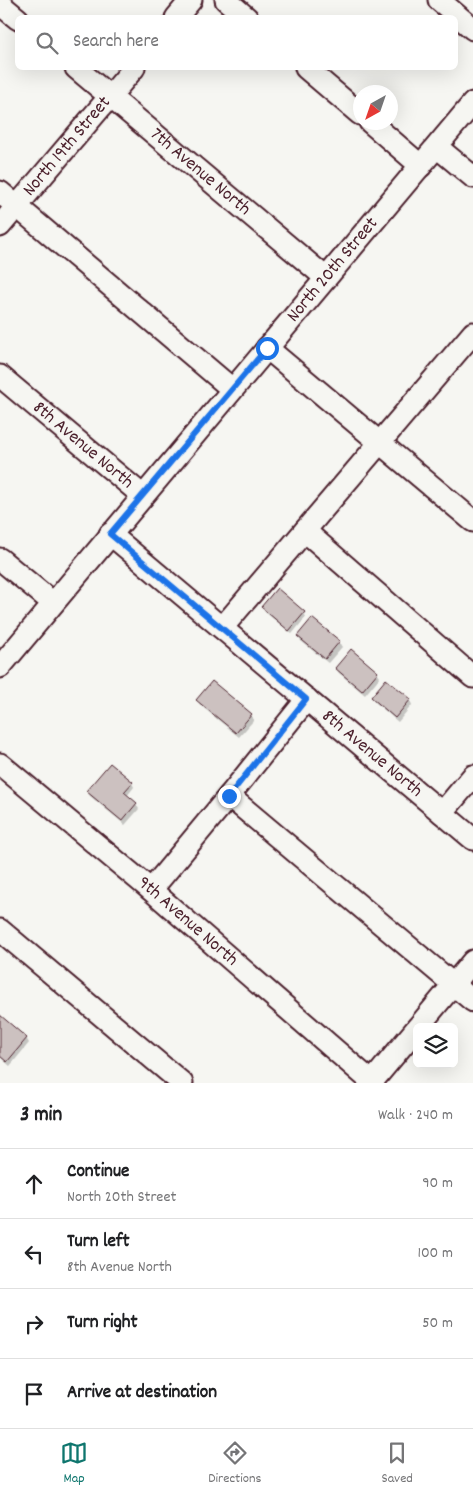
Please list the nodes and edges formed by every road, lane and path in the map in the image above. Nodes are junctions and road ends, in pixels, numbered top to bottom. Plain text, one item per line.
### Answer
1 (190, 0) edge
2 (226, 0) edge
3 (439, 0) edge
4 (0, 4) edge
5 (178, 15) edge
6 (244, 15) edge
7 (457, 15) edge
8 (15, 16) edge
9 (458, 16) edge
10 (473, 29) edge
11 (78, 70) edge
12 (132, 70) edge
13 (308, 70) edge
14 (110, 96) junction
15 (473, 103) edge
16 (353, 108) edge
17 (379, 130) edge
18 (436, 147) junction
19 (421, 166) junction
20 (473, 177) edge
21 (0, 192) edge
22 (17, 206) junction
23 (0, 226) edge
24 (326, 278) junction
25 (469, 347) edge
26 (267, 348) junction
27 (0, 376) edge
28 (232, 389) junction
29 (380, 442) junction
30 (143, 496) junction
31 (473, 521) edge
32 (305, 531) junction
33 (110, 534) junction
34 (0, 559) edge
35 (53, 603) junction
36 (222, 628) junction
37 (0, 666) edge
38 (473, 677) edge
39 (306, 699) junction
40 (0, 764) edge
41 (473, 776) edge
42 (229, 796) junction
43 (442, 814) junction
44 (473, 839) edge
45 (151, 890) junction
46 (0, 930) edge
47 (473, 961) edge
48 (454, 984) junction
49 (473, 1001) edge
50 (421, 1023) edge
51 (413, 1033) edge
52 (182, 1083) edge
53 (372, 1083) edge

1 - 5 street
2 - 6 street
3 - 7 street
4 - 8 street
9 - 10 street
11 - 14 street, 7th Avenue North
12 - 14 street, North 19th Street
13 - 16 street
14 - 22 street, North 19th Street
14 - 24 street, 7th Avenue North
15 - 18 street, North 20th Street
17 - 19 street
18 - 19 street, North 20th Street
18 - 20 street
19 - 24 street, North 20th Street
21 - 22 street
22 - 23 street, North 19th Street
22 - 28 street
24 - 26 street, North 20th Street
25 - 29 street
26 - 28 street, North 20th Street
26 - 29 street
27 - 30 street, 8th Avenue North
28 - 30 street, North 20th Street
29 - 31 street
29 - 32 street
30 - 33 street, North 20th Street
32 - 36 street
32 - 38 street
33 - 35 street, North 20th Street
33 - 36 street, 8th Avenue North
34 - 35 street
35 - 37 street, North 20th Street
36 - 39 street, 8th Avenue North
39 - 42 street
39 - 43 street, 8th Avenue North
40 - 45 street, 9th Avenue North
41 - 43 street
42 - 45 street
42 - 48 street
43 - 44 street, 8th Avenue North
45 - 53 street, 9th Avenue North
46 - 52 street
47 - 48 street
48 - 49 street
48 - 50 street
51 - 53 street

